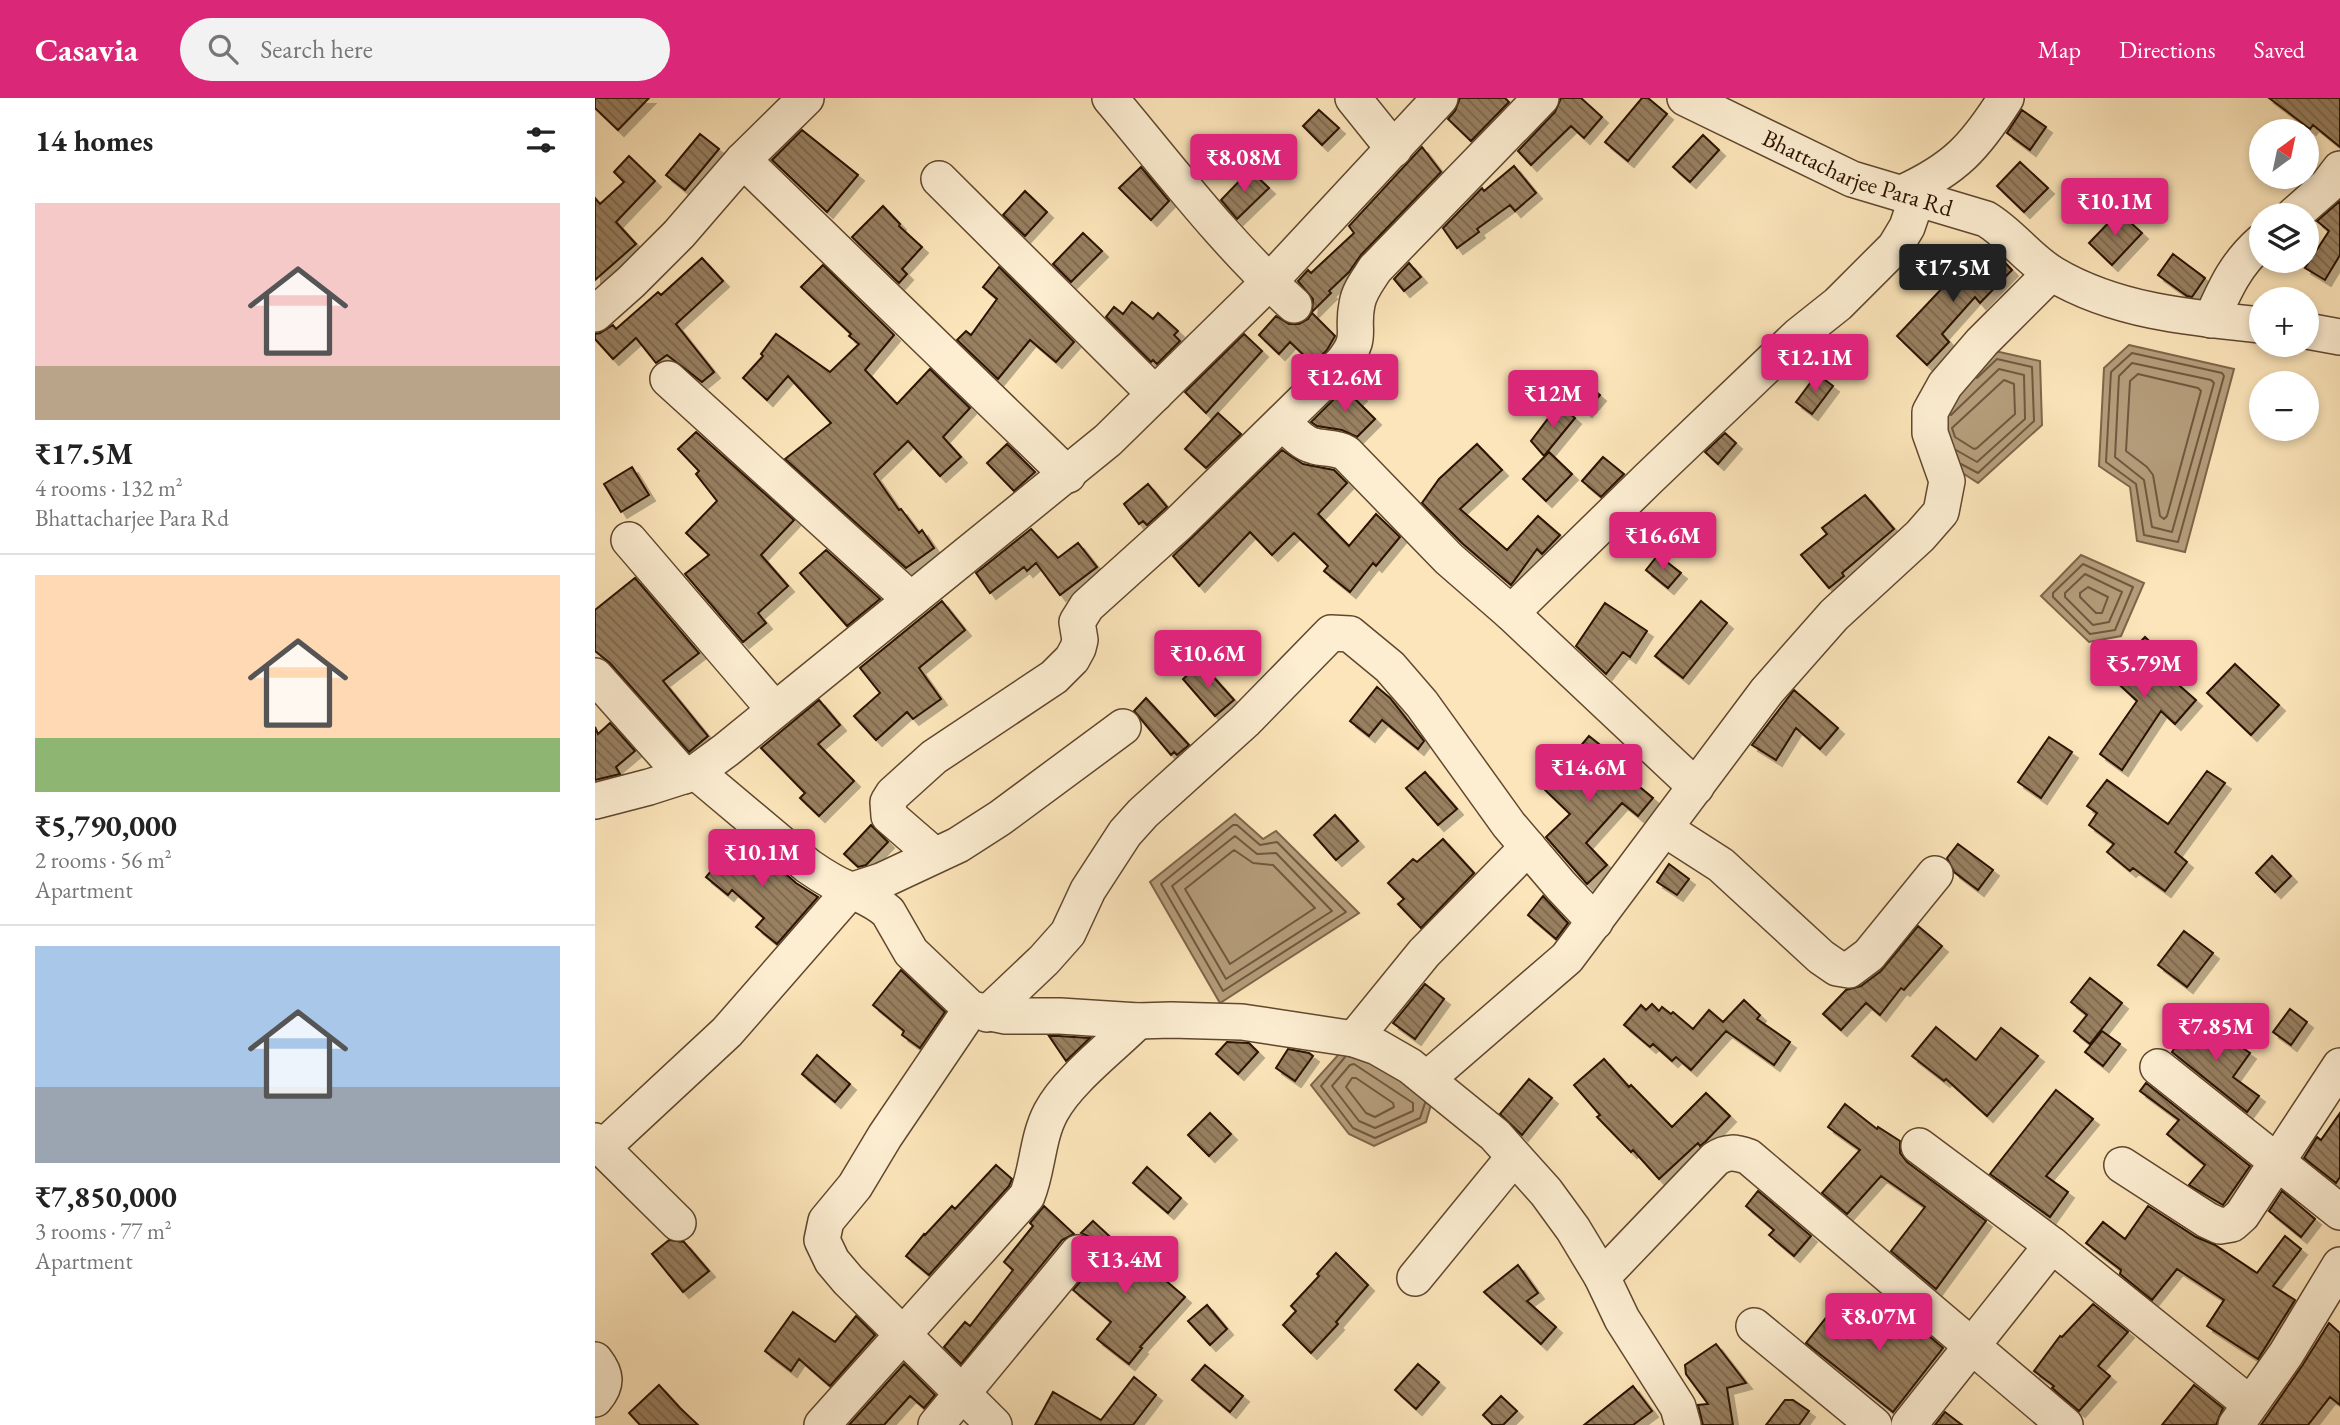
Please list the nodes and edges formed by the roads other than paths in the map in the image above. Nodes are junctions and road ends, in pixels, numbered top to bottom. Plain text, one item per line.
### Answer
1 (806, 98) edge
2 (1110, 98) edge
3 (1353, 98) edge
4 (1440, 98) edge
5 (1541, 98) edge
6 (1685, 98) edge
7 (2006, 98) edge
8 (1394, 149) junction
9 (743, 160) junction
10 (2340, 169) edge
11 (939, 179) dead end
12 (1909, 195) junction
13 (2307, 203) edge
14 (2249, 253) edge
15 (2051, 273) junction
16 (1281, 294) junction
17 (597, 309) edge
18 (2211, 320) junction
19 (2249, 324) edge
20 (2319, 333) edge
21 (2340, 337) edge
22 (669, 379) dead end
23 (1155, 394) junction
24 (1283, 422) junction
25 (1068, 475) junction
26 (629, 540) dead end
27 (910, 599) junction
28 (1511, 613) junction
29 (595, 676) edge
30 (774, 709) junction
31 (1123, 727) dead end
32 (690, 774) junction
33 (1696, 787) junction
34 (595, 801) edge
35 (1665, 829) junction
36 (1528, 847) junction
37 (934, 855) junction
38 (1935, 874) dead end
39 (851, 891) junction
40 (1595, 922) junction
41 (979, 1012) junction
42 (1138, 1021) junction
43 (1354, 1039) junction
44 (2340, 1066) edge
45 (2158, 1067) dead end
46 (1427, 1079) junction
47 (598, 1145) edge
48 (1919, 1146) dead end
49 (1514, 1157) junction
50 (2279, 1163) junction
51 (2122, 1165) dead end
52 (2340, 1212) edge
53 (678, 1223) dead end
54 (2052, 1245) junction
55 (1078, 1253) dead end
56 (2340, 1265) edge
57 (1602, 1277) junction
58 (1415, 1278) dead end
59 (1754, 1326) dead end
60 (903, 1334) junction
61 (1973, 1346) junction
62 (595, 1360) edge
63 (963, 1392) junction
64 (595, 1399) edge
65 (2243, 1415) edge
66 (822, 1425) edge
67 (936, 1425) edge
68 (994, 1425) edge
69 (1683, 1425) edge
70 (1874, 1425) edge
71 (1909, 1425) edge
72 (2065, 1425) edge

1 - 9 street
2 - 16 street
3 - 8 street
4 - 8 street
5 - 24 street
6 - 12 street, Bhattacharjee Para Rd
7 - 12 street
8 - 16 street
9 - 17 street
9 - 25 street
10 - 13 street
11 - 23 street
12 - 15 street, Bhattacharjee Para Rd
12 - 28 street
14 - 18 street
15 - 18 street, Bhattacharjee Para Rd
15 - 33 street
16 - 23 street
18 - 19 street, Bhattacharjee Para Rd
20 - 21 street
22 - 27 street
23 - 25 street
24 - 28 street
24 - 37 street
25 - 27 street
26 - 30 street
27 - 30 street
28 - 33 street
29 - 32 street
30 - 32 street
31 - 37 street
32 - 34 street
32 - 39 street
33 - 35 street
35 - 38 street
35 - 40 street
36 - 40 street
36 - 41 street
36 - 43 street
37 - 39 street
39 - 41 street
39 - 47 street
40 - 46 street
41 - 42 street
41 - 60 street
42 - 43 street
42 - 60 street
43 - 46 street
44 - 50 street
45 - 50 street
46 - 49 street
47 - 53 street
48 - 54 street
49 - 57 street
49 - 58 street
50 - 51 street
50 - 52 street
54 - 61 street
54 - 65 street
55 - 63 street
56 - 65 street
57 - 61 street
57 - 69 street
59 - 70 street
60 - 63 street
60 - 66 street
61 - 71 street
61 - 72 street
62 - 64 street
63 - 67 street
63 - 68 street

